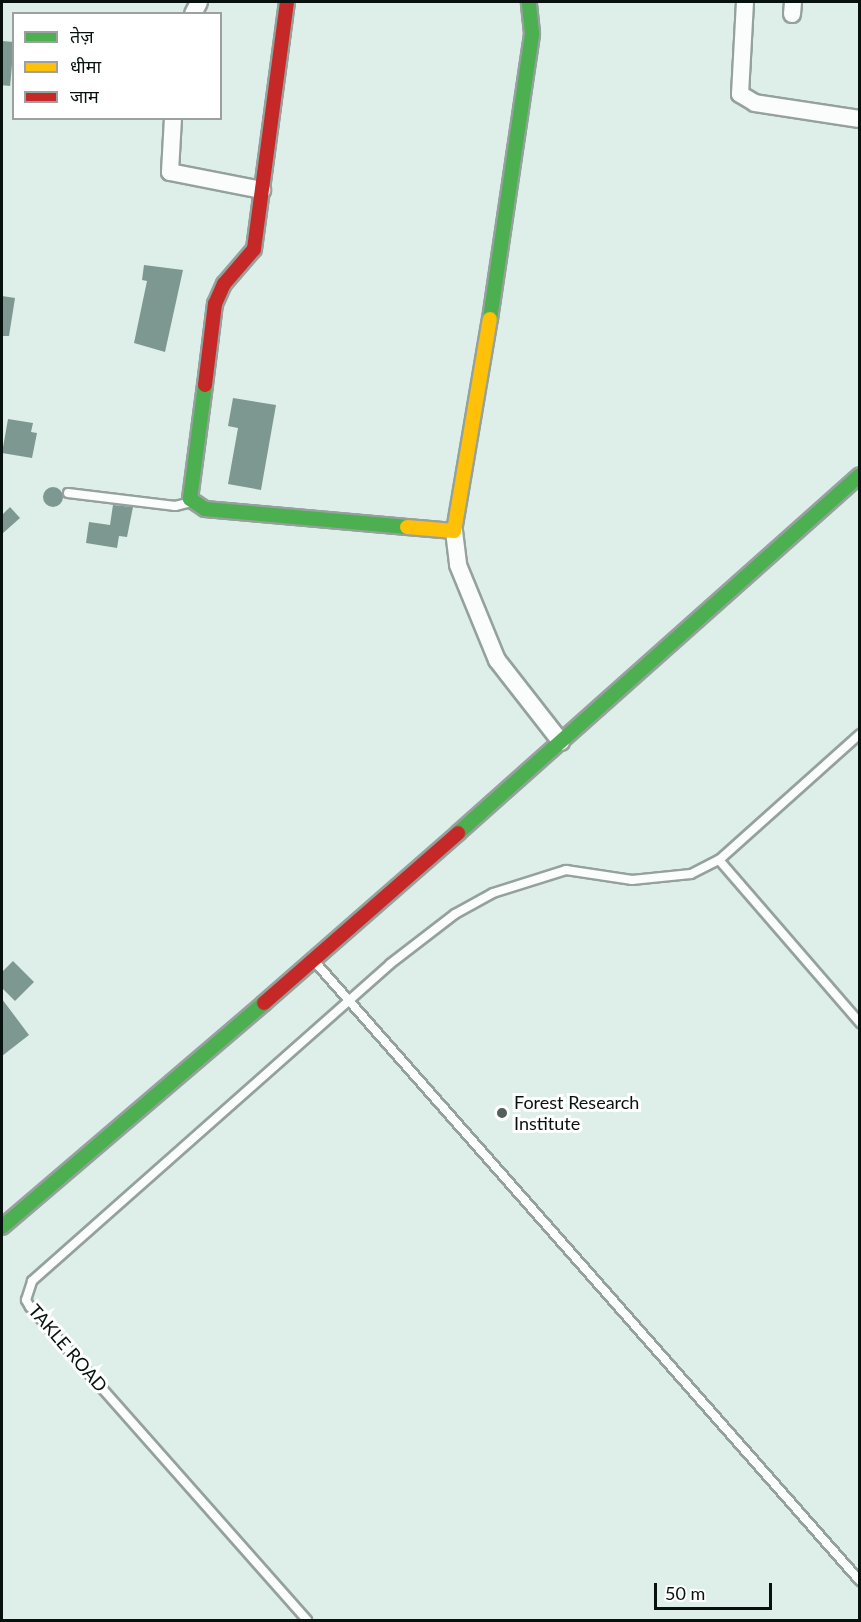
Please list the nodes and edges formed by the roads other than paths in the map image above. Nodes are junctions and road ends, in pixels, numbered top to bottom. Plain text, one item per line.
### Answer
1 (287, 2) edge
2 (530, 2) edge
3 (745, 2) edge
4 (860, 119) edge
5 (173, 120) edge
6 (262, 190) junction
7 (860, 475) edge
8 (68, 493) dead end
9 (192, 502) junction
10 (454, 531) junction
11 (860, 734) edge
12 (561, 742) junction
13 (718, 860) junction
14 (314, 961) junction
15 (350, 1001) junction
16 (860, 1023) edge
17 (2, 1227) edge
18 (860, 1581) edge
19 (307, 1620) edge

1 - 6 street
2 - 10 street
3 - 4 street
5 - 6 street
6 - 9 street
7 - 12 street
8 - 9 lane
9 - 10 street
10 - 12 street
11 - 13 lane
12 - 14 street
13 - 15 lane
13 - 16 lane
14 - 15 lane
14 - 17 street
15 - 18 lane
15 - 19 lane, TAKLE ROAD

